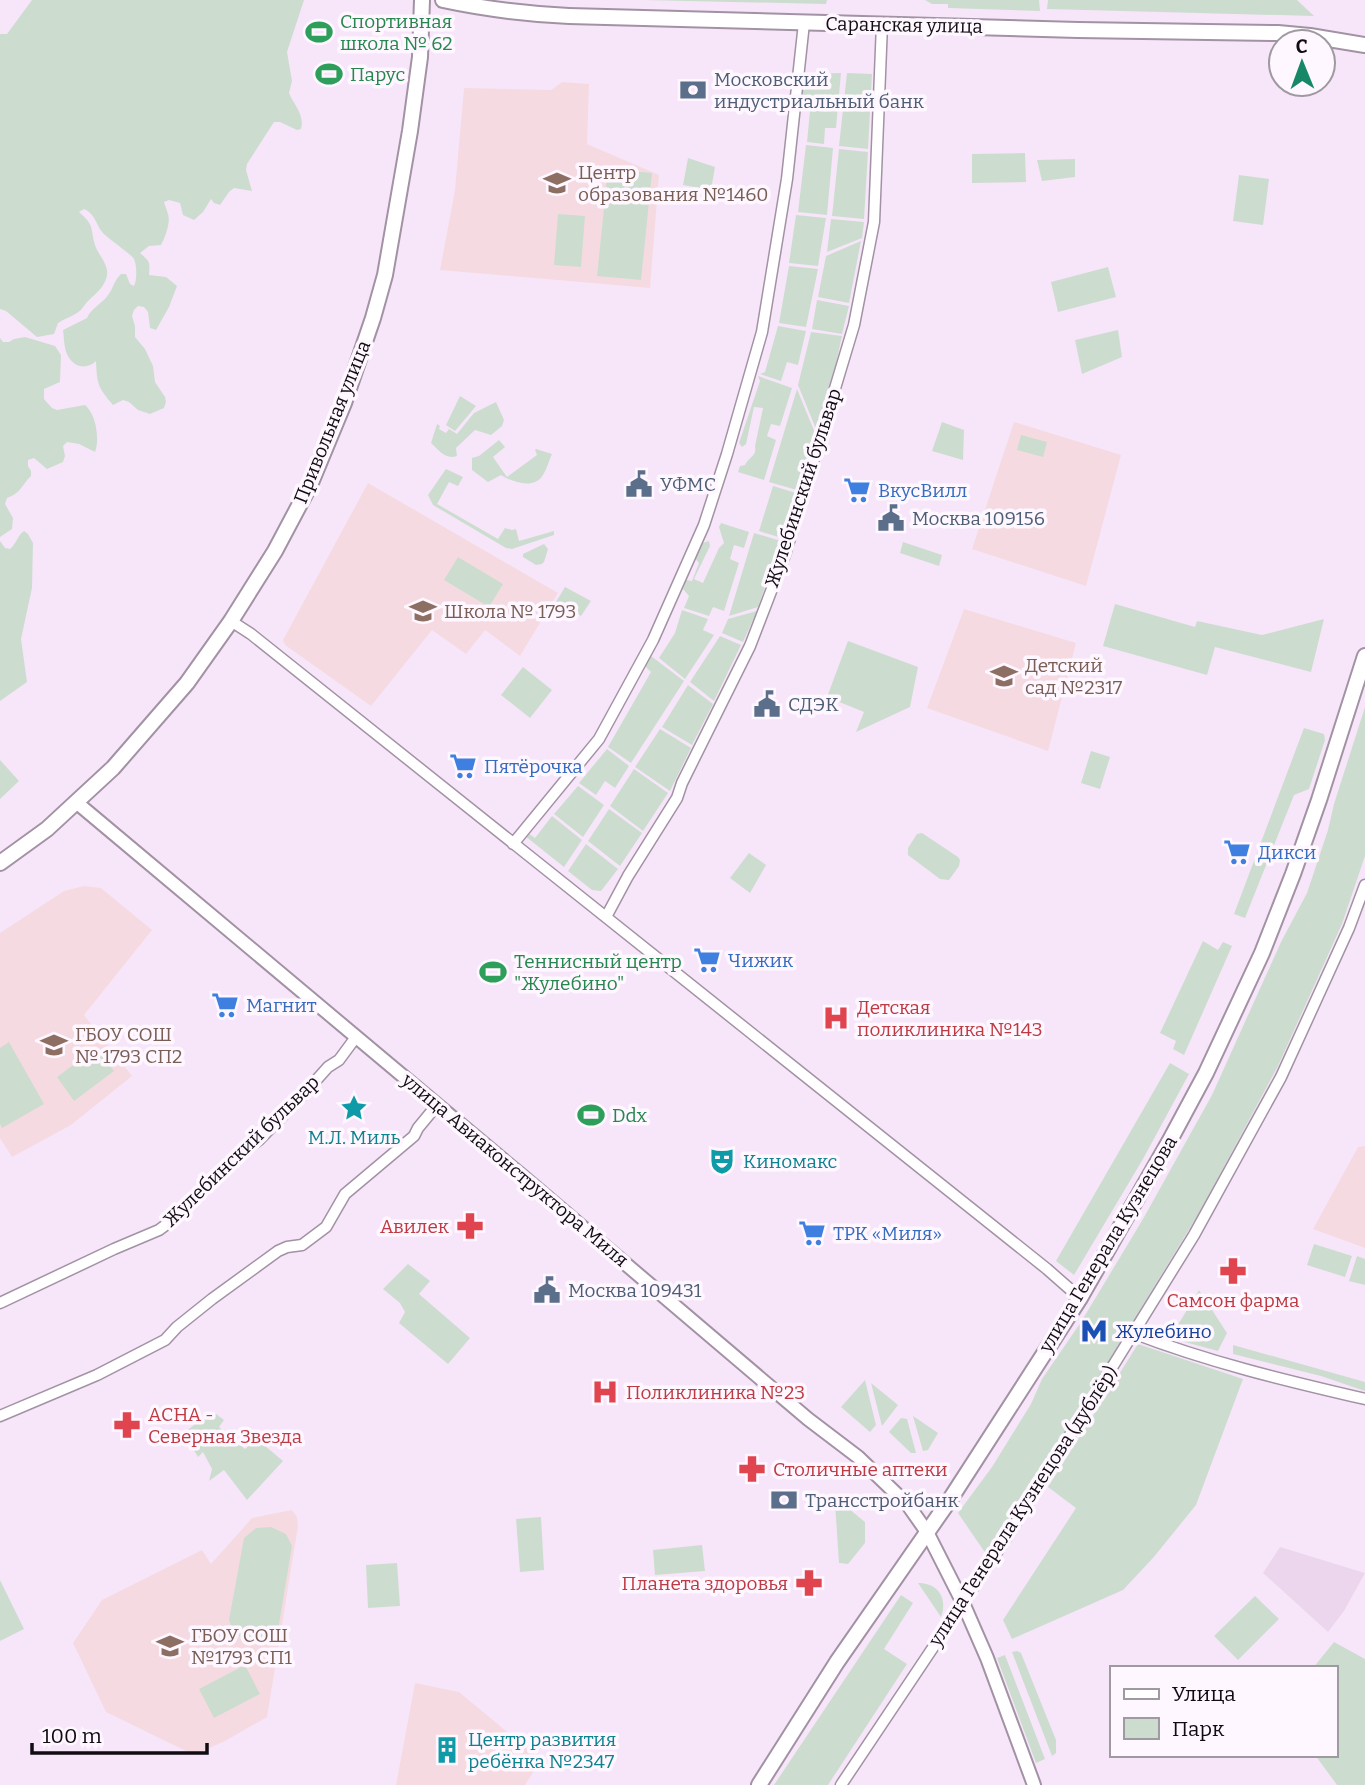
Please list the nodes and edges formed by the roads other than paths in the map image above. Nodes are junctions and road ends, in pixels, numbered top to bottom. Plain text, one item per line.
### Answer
1 (422, 0) edge
2 (443, 0) edge
3 (804, 23) junction
4 (882, 24) junction
5 (1365, 45) edge
6 (231, 621) junction
7 (1365, 656) edge
8 (76, 802) junction
9 (513, 844) junction
10 (0, 863) edge
11 (1365, 885) edge
12 (606, 917) junction
13 (356, 1037) junction
14 (437, 1105) junction
15 (1080, 1298) junction
16 (0, 1303) edge
17 (1133, 1333) junction
18 (1365, 1399) edge
19 (0, 1416) edge
20 (927, 1532) junction
21 (963, 1603) junction
22 (759, 1785) edge
23 (841, 1785) edge
24 (1034, 1785) edge

1 - 6 main road, Привольная улица
2 - 3 main road, Саранская улица
3 - 4 main road, Саранская улица
3 - 9 street
4 - 5 main road, Саранская улица
4 - 12 street, Жулебинский бульвар
6 - 8 main road, Привольная улица
6 - 9 street
7 - 15 main road, улица Генерала Кузнецова
8 - 10 main road, Привольная улица
8 - 13 street, улица Авиаконструктора Миля
9 - 12 street
11 - 17 street, улица Генерала Кузнецова (дублёр)
12 - 15 street
13 - 14 street, улица Авиаконструктора Миля
13 - 16 street, Жулебинский бульвар
14 - 19 street
14 - 20 street, улица Авиаконструктора Миля
15 - 20 main road, улица Генерала Кузнецова
17 - 18 street
17 - 21 street, улица Генерала Кузнецова (дублёр)
20 - 21 street, улица Авиаконструктора Миля
20 - 22 main road, улица Генерала Кузнецова
21 - 23 street, улица Генерала Кузнецова (дублёр)
21 - 24 street, улица Авиаконструктора Миля

